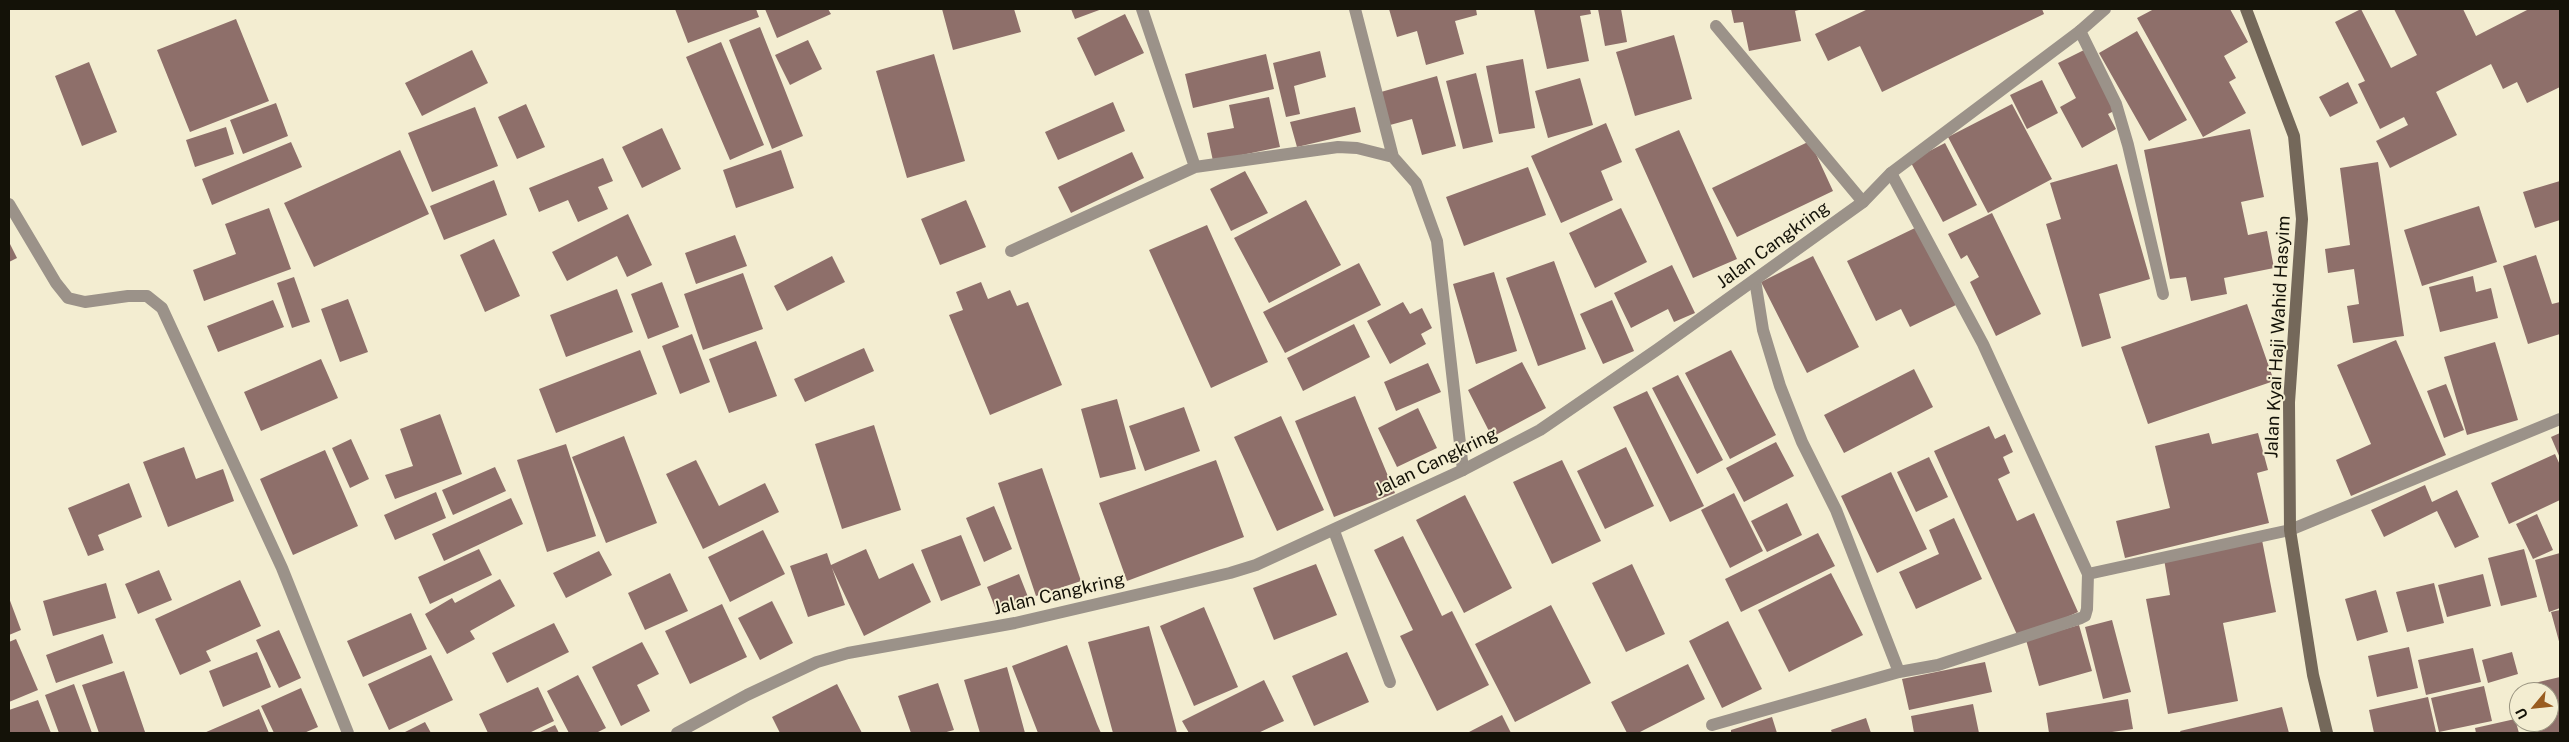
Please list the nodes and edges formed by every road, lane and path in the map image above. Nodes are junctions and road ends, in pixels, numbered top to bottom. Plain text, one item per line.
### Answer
1 (1142, 9) edge
2 (1355, 9) edge
3 (2105, 9) edge
4 (2246, 9) edge
5 (1716, 26) dead end
6 (2080, 31) junction
7 (1393, 157) junction
8 (1195, 167) junction
9 (1891, 173) junction
10 (1863, 202) junction
11 (9, 204) edge
12 (1010, 251) dead end
13 (1755, 280) junction
14 (2163, 294) dead end
15 (2560, 419) edge
16 (1463, 470) junction
17 (2290, 530) junction
18 (1334, 531) junction
19 (2088, 574) junction
20 (1899, 672) junction
21 (1390, 682) dead end
22 (1712, 725) dead end
23 (348, 733) edge
24 (677, 733) edge
25 (2327, 733) edge

1 - 8 street
2 - 7 street
3 - 6 street, Jalan Cangkring
4 - 17 main road, Jalan Kyai Haji Wahid Hasyim
5 - 10 street
6 - 9 street, Jalan Cangkring
6 - 14 street
7 - 8 street
7 - 16 street
8 - 12 street
9 - 10 street, Jalan Cangkring
9 - 19 street
10 - 13 street, Jalan Cangkring
11 - 23 street
13 - 16 street, Jalan Cangkring
13 - 20 street
15 - 17 street
16 - 18 street, Jalan Cangkring
17 - 19 street
17 - 25 main road, Jalan Kyai Haji Wahid Hasyim
18 - 21 street
18 - 24 street, Jalan Cangkring
19 - 20 street
20 - 22 street

